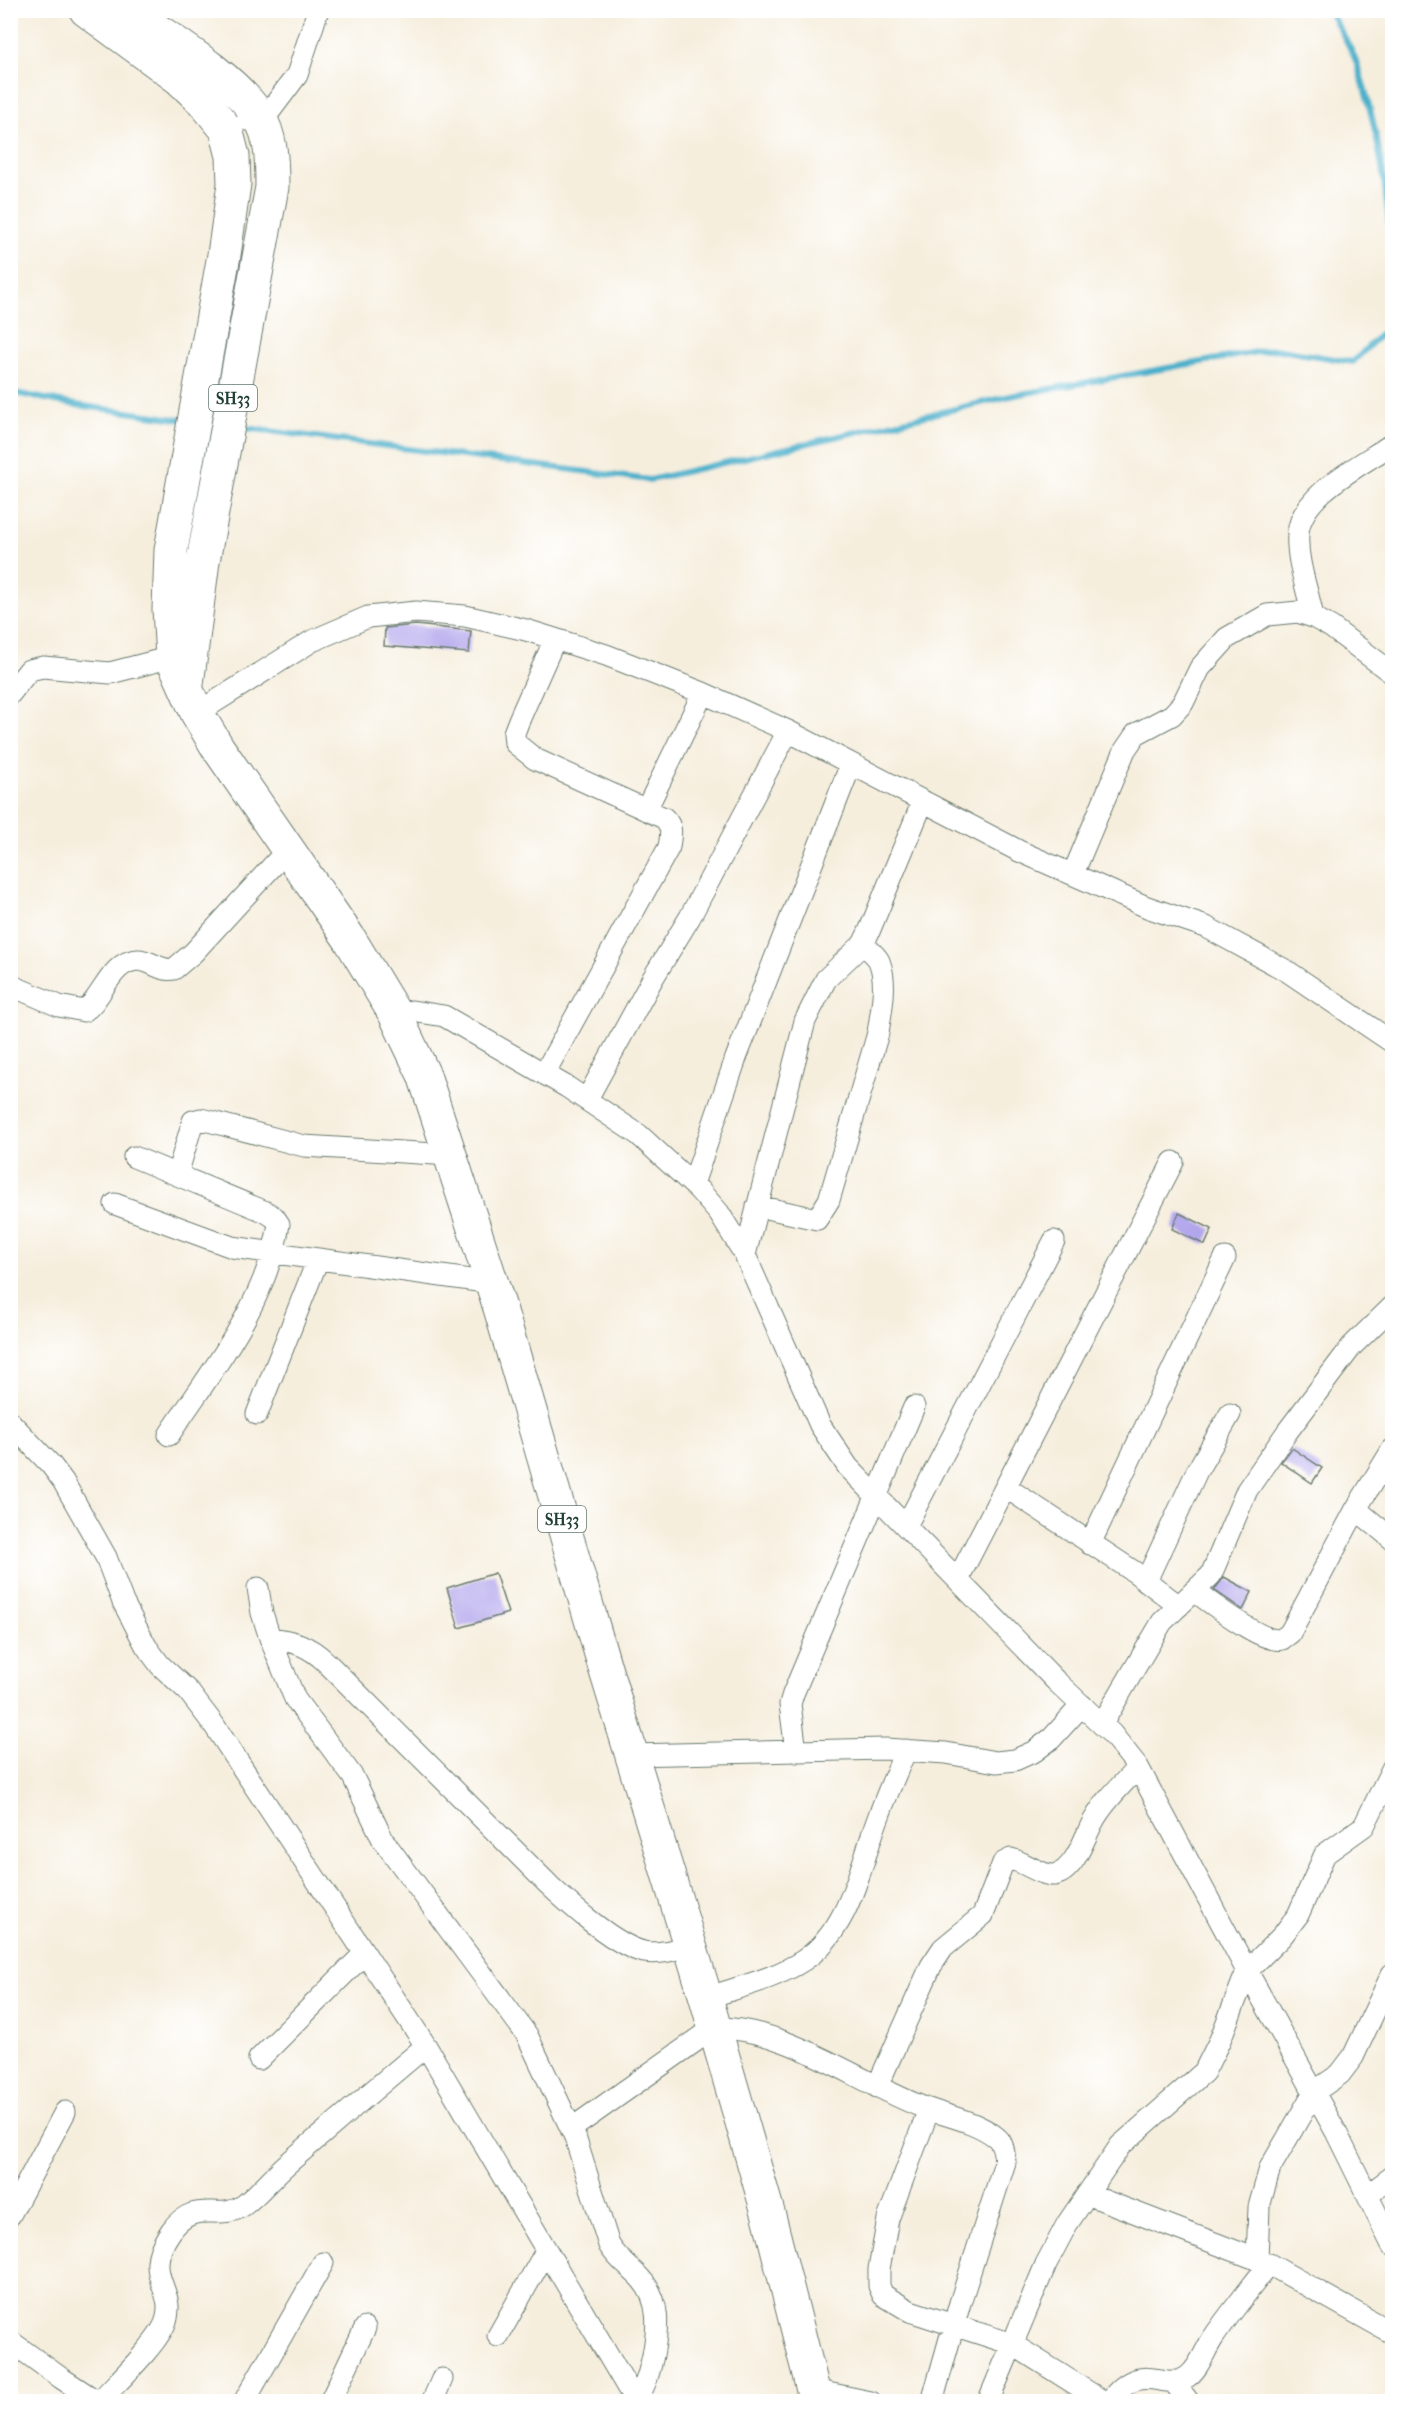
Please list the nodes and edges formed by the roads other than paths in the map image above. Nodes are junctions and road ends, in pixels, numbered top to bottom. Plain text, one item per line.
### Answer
1 (87, 10) edge
2 (127, 10) edge
3 (318, 10) edge
4 (258, 116) junction
5 (226, 129) junction
6 (1392, 444) edge
7 (1313, 617) junction
8 (555, 639) junction
9 (172, 657) junction
10 (1392, 673) edge
11 (703, 693) junction
12 (10, 694) edge
13 (192, 701) junction
14 (788, 730) junction
15 (851, 764) junction
16 (923, 801) junction
17 (646, 810) junction
18 (289, 848) junction
19 (1073, 874) junction
20 (863, 944) junction
21 (10, 985) edge
22 (394, 1014) junction
23 (1392, 1042) edge
24 (544, 1074) junction
25 (587, 1099) junction
26 (451, 1155) junction
27 (134, 1157) dead end
28 (1173, 1162) dead end
29 (177, 1175) junction
30 (693, 1184) junction
31 (115, 1204) dead end
32 (757, 1206) junction
33 (1054, 1241) dead end
34 (274, 1253) junction
35 (744, 1255) junction
36 (1225, 1258) dead end
37 (318, 1259) junction
38 (492, 1283) junction
39 (1392, 1307) edge
40 (914, 1407) dead end
41 (257, 1414) dead end
42 (1230, 1414) dead end
43 (10, 1422) edge
44 (169, 1435) dead end
45 (1392, 1450) edge
46 (1007, 1488) junction
47 (876, 1496) junction
48 (1356, 1509) junction
49 (906, 1526) junction
50 (1392, 1539) edge
51 (1090, 1544) junction
52 (958, 1579) junction
53 (1146, 1581) junction
54 (258, 1588) dead end
55 (1194, 1591) junction
56 (1179, 1606) junction
57 (270, 1638) junction
58 (1082, 1705) junction
59 (1102, 1724) junction
60 (906, 1750) junction
61 (796, 1752) junction
62 (632, 1755) junction
63 (1138, 1767) junction
64 (1392, 1769) edge
65 (690, 1946) junction
66 (364, 1954) junction
67 (1246, 1971) junction
68 (1392, 1974) edge
69 (710, 2013) junction
70 (426, 2046) junction
71 (259, 2059) dead end
72 (877, 2087) junction
73 (1314, 2092) junction
74 (929, 2109) junction
75 (65, 2112) dead end
76 (571, 2129) junction
77 (1392, 2177) edge
78 (1087, 2194) junction
79 (1368, 2195) junction
80 (10, 2215) edge
81 (1392, 2245) edge
82 (546, 2251) junction
83 (1263, 2262) junction
84 (323, 2263) dead end
85 (953, 2325) junction
86 (365, 2328) dead end
87 (1392, 2333) edge
88 (498, 2336) dead end
89 (10, 2341) edge
90 (1012, 2344) junction
91 (442, 2379) dead end
92 (1173, 2381) junction
93 (814, 2396) edge
94 (635, 2401) edge
95 (99, 2402) edge
96 (244, 2402) edge
97 (330, 2402) edge
98 (432, 2402) edge
99 (871, 2402) edge
100 (932, 2402) edge
101 (988, 2402) edge
102 (1104, 2402) edge
103 (1109, 2402) edge
104 (1189, 2402) edge

1 - 5 main road, SH33
2 - 4 main road, SH33
3 - 4 street
4 - 5 street
4 - 13 main road, SH33
5 - 9 main road, SH33
6 - 7 street
7 - 10 street
7 - 19 street
8 - 11 street
8 - 13 street
8 - 17 street
9 - 12 street
9 - 13 main road, SH33
11 - 14 street
11 - 17 street
13 - 18 main road, SH33
14 - 15 street
14 - 25 street
15 - 16 street
15 - 30 street
16 - 19 street
16 - 20 street
17 - 24 street
18 - 21 street
18 - 22 main road, SH33
19 - 23 street
20 - 32 street
20 - 32 street
22 - 24 street
22 - 26 main road, SH33
24 - 25 street
25 - 30 street
26 - 29 street
26 - 38 main road, SH33
27 - 29 street
28 - 46 street
29 - 34 street
30 - 35 street
31 - 34 street
32 - 35 street
33 - 49 street
34 - 37 street
34 - 44 street
35 - 47 street
36 - 51 street
37 - 38 street
37 - 41 street
38 - 62 main road, SH33
39 - 55 street
40 - 47 street
42 - 53 street
43 - 66 street
45 - 48 street
46 - 51 street
46 - 52 street
47 - 49 street
47 - 61 street
48 - 50 street
48 - 55 street
49 - 52 street
51 - 53 street
52 - 58 street
53 - 56 street
54 - 57 street
55 - 56 street
56 - 59 street
57 - 65 street
57 - 76 street
58 - 59 street
58 - 60 street
59 - 63 street
60 - 61 street
60 - 69 street
61 - 62 street
62 - 65 main road, SH33
63 - 67 street
63 - 72 street
64 - 67 street
65 - 69 main road, SH33
66 - 70 street
66 - 71 street
67 - 73 street
67 - 78 street
68 - 73 street
69 - 72 street
69 - 76 street
69 - 93 main road, SH33
70 - 82 street
70 - 95 street
72 - 74 street
73 - 79 street
73 - 83 street
74 - 85 street
74 - 85 street
75 - 80 street
76 - 94 street
77 - 79 street
78 - 83 street
78 - 90 street
79 - 81 street
82 - 88 street
82 - 94 street
83 - 87 street
83 - 92 street
84 - 96 street
85 - 90 street
85 - 100 street
86 - 97 street
89 - 95 street
90 - 101 street
90 - 102 street
91 - 98 street
92 - 103 street
92 - 104 street
93 - 99 street

